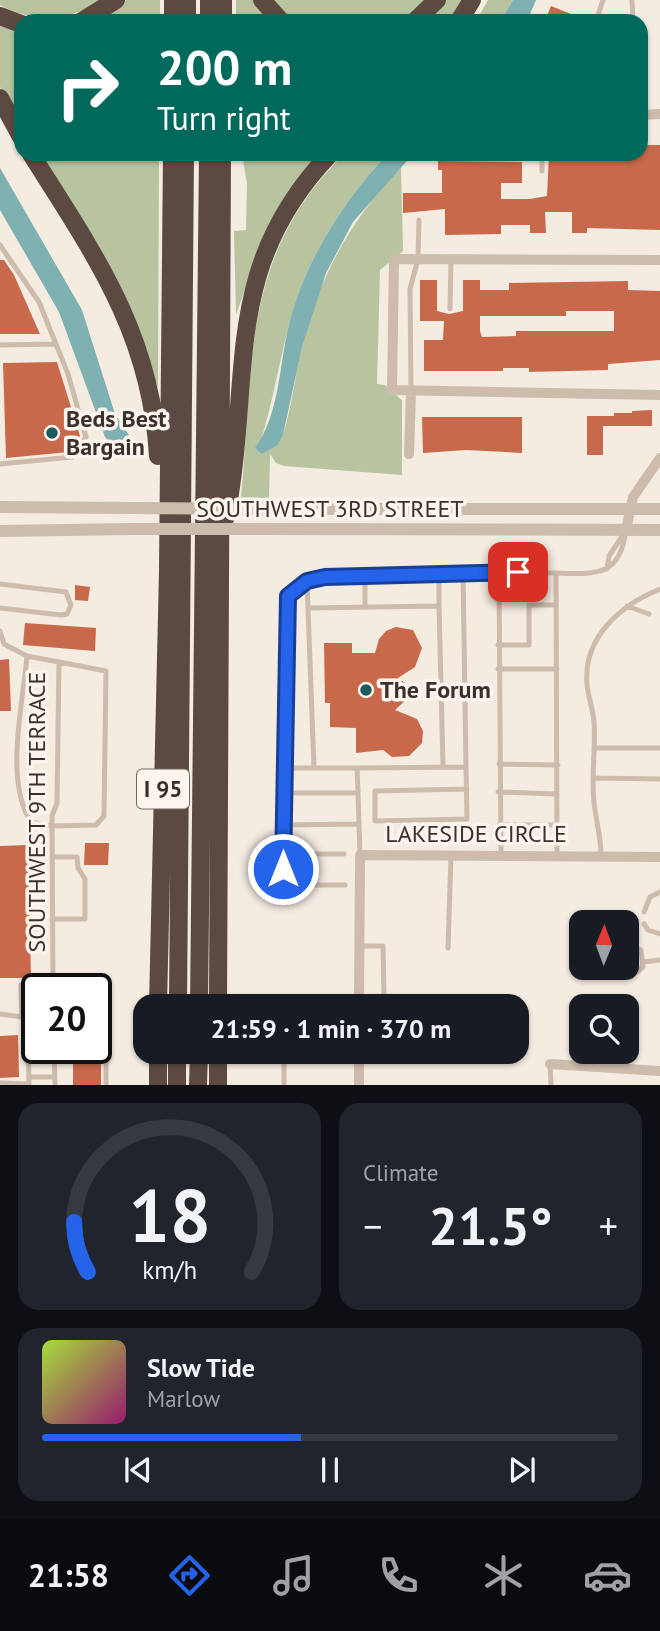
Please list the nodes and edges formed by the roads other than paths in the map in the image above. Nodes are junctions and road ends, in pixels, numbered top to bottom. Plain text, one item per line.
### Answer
1 (116, 0) edge
2 (262, 0) edge
3 (437, 0) edge
4 (93, 14) edge
5 (275, 14) edge
6 (422, 14) edge
7 (0, 99) edge
8 (0, 108) edge
9 (14, 124) edge
10 (14, 127) edge
11 (36, 161) edge
12 (172, 161) edge
13 (185, 161) edge
14 (208, 161) edge
15 (222, 161) edge
16 (325, 161) edge
17 (542, 161) edge
18 (542, 171) dead end
19 (419, 220) dead end
20 (0, 245) edge
21 (418, 259) junction
22 (451, 259) junction
23 (660, 260) edge
24 (450, 309) dead end
25 (56, 344) junction
26 (0, 345) edge
27 (411, 391) junction
28 (660, 395) edge
29 (409, 454) dead end
30 (660, 460) edge
31 (0, 464) edge
32 (0, 507) edge
33 (629, 509) junction
34 (660, 509) edge
35 (626, 530) junction
36 (660, 530) edge
37 (0, 531) edge
38 (218, 561) junction
39 (607, 569) junction
40 (168, 571) junction
41 (463, 572) junction
42 (499, 572) junction
43 (439, 573) junction
44 (556, 573) junction
45 (365, 576) junction
46 (307, 581) junction
47 (0, 584) edge
48 (660, 589) edge
49 (556, 605) junction
50 (439, 606) junction
51 (365, 607) junction
52 (627, 607) junction
53 (0, 608) edge
54 (310, 608) junction
55 (649, 614) dead end
56 (0, 631) edge
57 (498, 645) junction
58 (27, 656) junction
59 (59, 662) junction
60 (498, 669) junction
61 (557, 669) junction
62 (594, 748) junction
63 (660, 748) edge
64 (499, 764) junction
65 (558, 765) junction
66 (443, 766) junction
67 (466, 767) junction
68 (287, 768) junction
69 (314, 768) junction
70 (357, 768) junction
71 (593, 778) junction
72 (660, 779) edge
73 (467, 789) junction
74 (498, 792) junction
75 (283, 793) junction
76 (358, 793) junction
77 (557, 794) junction
78 (359, 824) junction
79 (283, 825) junction
80 (499, 825) junction
81 (556, 825) junction
82 (52, 826) junction
83 (283, 854) junction
84 (344, 854) dead end
85 (360, 855) junction
86 (601, 855) junction
87 (451, 856) junction
88 (501, 856) junction
89 (557, 856) junction
90 (52, 857) junction
91 (660, 857) edge
92 (345, 885) dead end
93 (660, 892) edge
94 (644, 912) dead end
95 (52, 919) junction
96 (644, 924) dead end
97 (660, 934) edge
98 (359, 946) junction
99 (449, 948) dead end
100 (639, 949) edge
101 (660, 960) edge
102 (644, 961) junction
103 (53, 973) edge
104 (639, 973) edge
105 (159, 994) edge
106 (178, 994) edge
107 (199, 994) edge
108 (218, 994) edge
109 (359, 994) edge
110 (384, 994) edge
111 (0, 1014) edge
112 (21, 1017) edge
113 (29, 1064) edge
114 (55, 1064) edge
115 (106, 1064) edge
116 (158, 1064) edge
117 (177, 1064) edge
118 (199, 1064) edge
119 (218, 1064) edge
120 (284, 1064) edge
121 (359, 1064) edge
122 (550, 1064) joint
123 (660, 1071) edge
124 (29, 1077) junction
125 (55, 1077) junction
126 (0, 1083) edge
127 (55, 1085) edge
128 (106, 1085) edge
129 (158, 1085) edge
130 (177, 1085) edge
131 (198, 1085) edge
132 (218, 1085) edge
133 (284, 1085) edge
134 (359, 1085) edge
135 (551, 1085) edge

1 - 4 highway
2 - 5 highway
3 - 6 highway
7 - 9 highway
8 - 10 highway
11 - 40 highway
12 - 40 highway, I 95
13 - 106 highway
14 - 107 highway
15 - 38 highway, I 95
16 - 38 highway
17 - 18 lane
19 - 21 lane
20 - 25 lane
21 - 22 street
21 - 27 lane
21 - 27 street
22 - 23 street
22 - 24 lane
25 - 26 lane
25 - 31 lane
27 - 28 street
27 - 29 street
30 - 33 street
32 - 33 street, SOUTHWEST 3RD STREET, bridge
33 - 34 street, SOUTHWEST 3RD STREET
33 - 35 street
35 - 36 street, SOUTHWEST 3RD STREET
35 - 37 street, SOUTHWEST 3RD STREET, bridge
35 - 39 lane
35 - 39 lane
38 - 108 highway, I 95
39 - 44 lane
40 - 105 highway, I 95
41 - 42 lane
41 - 43 lane
41 - 67 lane
42 - 44 lane
42 - 57 lane
43 - 45 lane
43 - 50 lane
44 - 49 lane
45 - 46 lane
45 - 51 lane
46 - 54 lane
46 - 68 lane
47 - 53 lane
48 - 52 lane
49 - 57 lane
49 - 61 lane
50 - 51 lane
50 - 66 lane
51 - 54 lane
52 - 55 lane
52 - 62 lane
54 - 69 lane
56 - 58 lane, SOUTHWEST 9TH TERRACE
57 - 60 lane
58 - 59 lane, SOUTHWEST 9TH TERRACE
58 - 82 lane
59 - 82 lane, SOUTHWEST 9TH TERRACE
59 - 82 lane
60 - 61 lane
60 - 64 lane
61 - 65 lane
62 - 63 lane
62 - 71 lane
64 - 65 lane
64 - 74 lane
65 - 77 lane
66 - 67 lane
66 - 70 lane
67 - 73 lane
68 - 69 lane
68 - 75 lane
69 - 70 lane
70 - 76 lane
71 - 72 lane
71 - 86 lane
73 - 73 lane
74 - 77 lane
74 - 80 lane
75 - 76 lane
75 - 79 lane
76 - 78 lane
77 - 81 lane
78 - 79 lane
78 - 85 lane
79 - 83 lane
80 - 81 lane
80 - 88 lane
81 - 89 lane
82 - 90 lane, SOUTHWEST 9TH TERRACE
83 - 84 lane
83 - 92 lane
85 - 87 street, LAKESIDE CIRCLE
85 - 98 street, LAKESIDE CIRCLE
86 - 89 street, LAKESIDE CIRCLE
86 - 91 street, LAKESIDE CIRCLE
87 - 88 street, LAKESIDE CIRCLE
87 - 99 lane
88 - 89 street, LAKESIDE CIRCLE
90 - 95 lane, SOUTHWEST 9TH TERRACE
90 - 95 lane
93 - 94 lane
95 - 103 lane, SOUTHWEST 9TH TERRACE
96 - 97 lane
98 - 109 street, LAKESIDE CIRCLE
98 - 110 lane
100 - 102 lane
101 - 102 lane
102 - 104 lane
111 - 112 lane
113 - 124 lane
114 - 125 lane
115 - 128 lane
116 - 129 highway
117 - 130 highway
118 - 131 highway
119 - 132 highway
120 - 133 lane
121 - 134 street
122 - 123 street
122 - 135 lane
124 - 125 lane
124 - 126 lane
125 - 127 lane

